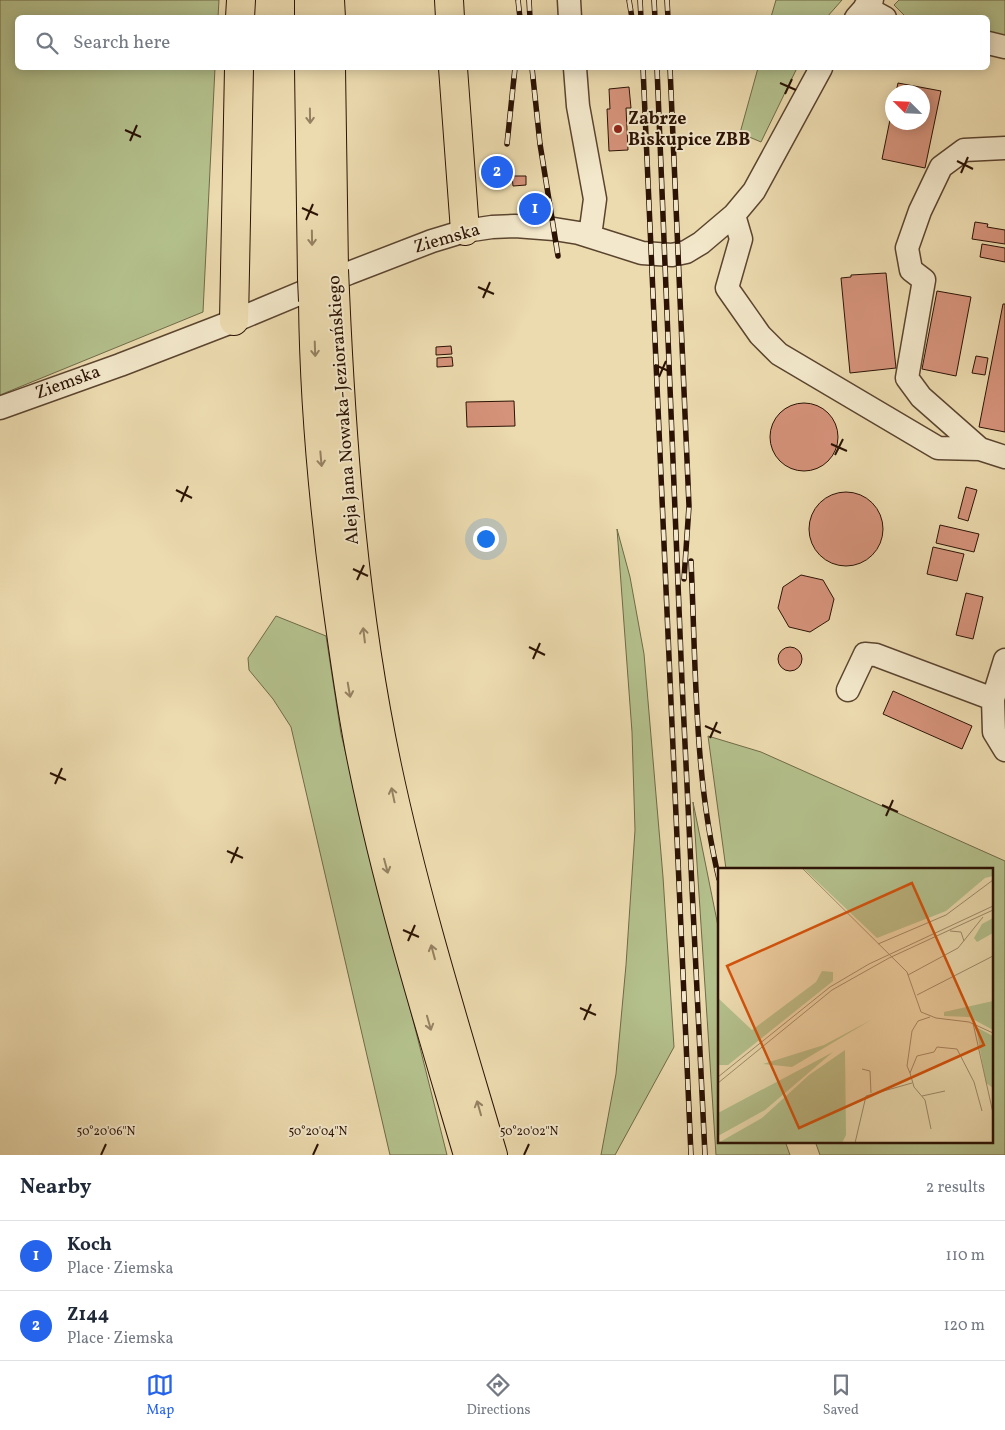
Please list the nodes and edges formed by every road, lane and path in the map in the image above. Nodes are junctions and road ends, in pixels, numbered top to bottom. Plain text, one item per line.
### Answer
1 (241, 0) edge
2 (308, 0) edge
3 (330, 0) edge
4 (449, 0) edge
5 (569, 0) edge
6 (240, 15) edge
7 (309, 15) edge
8 (331, 15) edge
9 (450, 15) edge
10 (570, 15) edge
11 (990, 43) edge
12 (1005, 47) edge
13 (239, 70) edge
14 (310, 70) edge
15 (331, 70) edge
16 (453, 70) edge
17 (575, 70) edge
18 (820, 70) edge
19 (1005, 148) edge
20 (734, 215) junction
21 (465, 231) junction
22 (590, 236) junction
23 (324, 286) junction
24 (234, 321) junction
25 (0, 408) edge
26 (980, 449) junction
27 (1005, 458) edge
28 (1005, 660) edge
29 (848, 690) dead end
30 (993, 699) junction
31 (1005, 750) edge
32 (468, 1155) edge
33 (492, 1155) edge

1 - 6 main road
2 - 7 main road
3 - 8 main road
4 - 9 main road
5 - 10 street
11 - 12 street
13 - 24 main road
14 -> 23 main road, Aleja Jana Nowaka-Jeziorańskiego
15 - 23 main road, Aleja Jana Nowaka-Jeziorańskiego
16 - 21 main road
17 - 22 street
18 - 20 street, Ziemska
19 - 26 street
20 - 22 street, Ziemska
20 - 26 street
21 - 22 street, Ziemska
21 - 24 street, Ziemska
23 -> 32 main road, Aleja Jana Nowaka-Jeziorańskiego
33 -> 23 main road, Aleja Jana Nowaka-Jeziorańskiego
24 - 25 street, Ziemska
26 - 27 street
28 - 30 street
29 - 30 street
30 - 31 street

